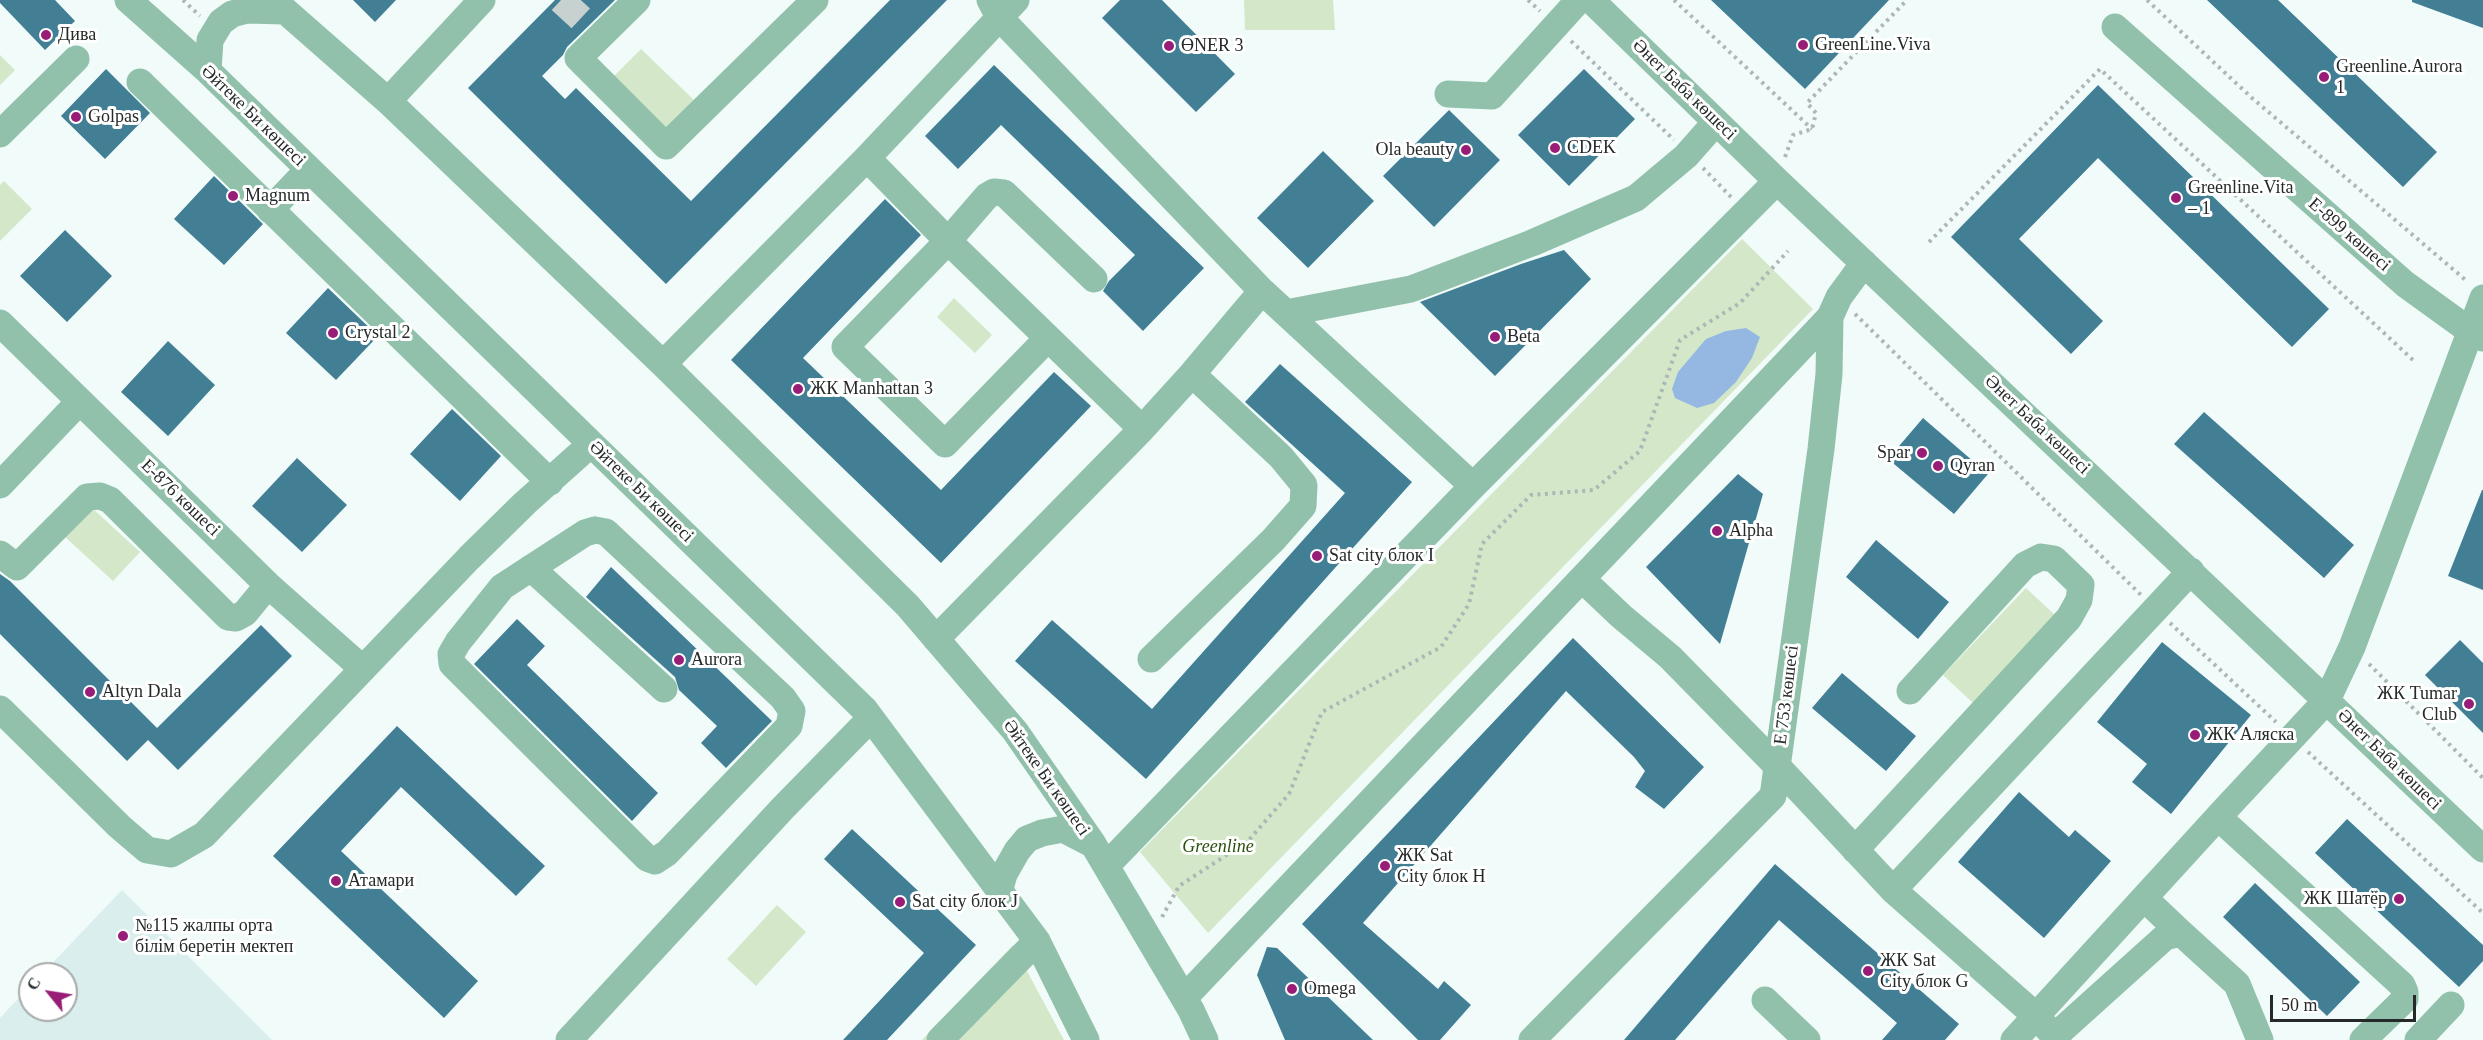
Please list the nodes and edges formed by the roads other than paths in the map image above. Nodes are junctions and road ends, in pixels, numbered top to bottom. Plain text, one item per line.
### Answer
1 (128, 0) edge
2 (482, 0) edge
3 (636, 0) edge
4 (815, 0) edge
5 (1579, 0) edge
6 (1592, 0) edge
7 (278, 6) edge
8 (1002, 6) edge
9 (2115, 27) dead end
10 (76, 60) dead end
11 (208, 71) junction
12 (140, 82) dead end
13 (1448, 94) dead end
14 (388, 101) junction
15 (1716, 122) junction
16 (0, 134) edge
17 (867, 158) junction
18 (309, 169) junction
19 (1777, 181) junction
20 (270, 210) junction
21 (948, 241) junction
22 (1864, 263) junction
23 (1094, 279) dead end
24 (1262, 291) junction
25 (2478, 292) edge
26 (1286, 313) junction
27 (1830, 317) junction
28 (0, 323) edge
29 (2477, 335) edge
30 (1048, 338) junction
31 (663, 364) junction
32 (1192, 374) junction
33 (80, 401) junction
34 (1142, 429) junction
35 (591, 444) junction
36 (550, 482) junction
37 (0, 485) edge
38 (1473, 486) junction
39 (0, 554) edge
40 (469, 558) junction
41 (531, 568) junction
42 (2191, 571) junction
43 (1582, 580) junction
44 (268, 585) junction
45 (502, 587) junction
46 (936, 639) junction
47 (1151, 659) dead end
48 (363, 669) junction
49 (664, 689) dead end
50 (1910, 691) dead end
51 (2327, 700) junction
52 (0, 709) edge
53 (871, 718) junction
54 (1778, 767) junction
55 (2218, 817) junction
56 (2483, 849) edge
57 (1855, 850) junction
58 (1100, 855) junction
59 (1000, 889) junction
60 (1893, 890) junction
61 (2144, 898) junction
62 (2181, 933) junction
63 (1037, 941) junction
64 (1184, 998) junction
65 (1765, 1000) dead end
66 (2451, 1005) dead end
67 (2036, 1016) junction
68 (2056, 1038) edge
69 (569, 1040) edge
70 (940, 1040) edge
71 (1086, 1040) edge
72 (1205, 1040) edge
73 (1532, 1040) edge
74 (1807, 1040) edge
75 (2014, 1040) edge
76 (2260, 1040) edge
77 (2362, 1040) edge
78 (2418, 1040) edge

1 - 11 street, Әйтеке Би көшесі
2 - 14 street
3 - 4 street
5 - 13 street
6 - 15 street, Әнет Баба көшесі
7 - 11 street
7 - 14 street, Әйтеке Би көшесі
8 - 17 street
8 - 24 street
9 - 29 street, Е-899 көшесі
10 - 16 street
11 - 18 street, Әйтеке Би көшесі
12 - 20 street
14 - 31 street, Әйтеке Би көшесі
15 - 19 street, Әнет Баба көшесі
15 - 26 street
17 - 21 street
17 - 31 street
18 - 20 street
18 - 35 street, Әйтеке Би көшесі
19 - 22 street, Әнет Баба көшесі
19 - 38 street
20 - 36 street
21 - 23 street
21 - 30 street
21 - 30 street
22 - 27 street, Е 753 көшесі
22 - 42 street, Әнет Баба көшесі
24 - 26 street
24 - 32 street
25 - 29 street
26 - 38 street
27 - 43 street
27 - 54 street, Е 753 көшесі
28 - 33 street, Е-876 көшесі
29 - 51 street
30 - 34 street
31 - 46 street, Әйтеке Би көшесі
32 - 34 street
32 - 47 street
33 - 37 street
33 - 44 street, Е-876 көшесі
34 - 46 street
35 - 36 street
35 - 53 street, Әйтеке Би көшесі
36 - 40 street
38 - 58 street
39 - 44 street
40 - 45 street
40 - 48 street
41 - 45 street
41 - 45 street
41 - 49 street
42 - 51 street, Әнет Баба көшесі
42 - 60 street
43 - 54 street
43 - 64 street
44 - 48 street, Е-876 көшесі
46 - 58 street, Әйтеке Би көшесі
48 - 52 street
50 - 57 street
51 - 55 street
51 - 56 street, Әнет Баба көшесі
53 - 59 street, Әйтеке Би көшесі
53 - 69 street
54 - 57 street
54 - 73 street, Е 753 көшесі
55 - 61 street
55 - 77 street
57 - 60 street
58 - 59 street
58 - 64 street, Әйтеке Би көшесі
59 - 63 street, Әйтеке Би көшесі
60 - 67 street
61 - 62 street
61 - 67 street
62 - 68 street
62 - 76 street
63 - 70 street
63 - 71 street, Әйтеке Би көшесі
64 - 72 street, Әйтеке Би көшесі
65 - 74 street
66 - 78 street
67 - 68 street
67 - 75 street

